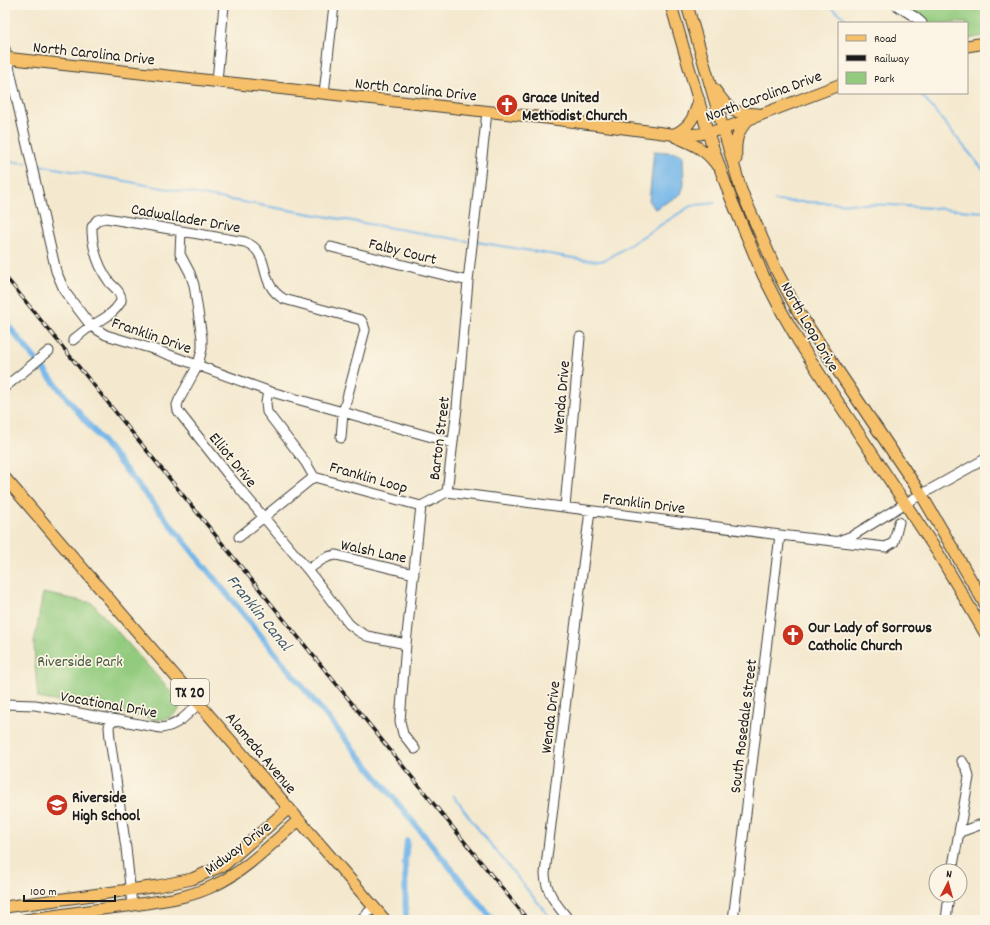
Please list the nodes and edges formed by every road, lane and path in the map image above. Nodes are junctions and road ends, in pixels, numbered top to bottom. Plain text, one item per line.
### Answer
1 (224, 5) edge
2 (334, 5) edge
3 (671, 5) edge
4 (687, 5) edge
5 (896, 5) edge
6 (921, 22) edge
7 (985, 43) edge
8 (968, 46) edge
9 (6, 55) edge
10 (218, 81) junction
11 (710, 83) junction
12 (838, 85) edge
13 (324, 93) junction
14 (699, 100) junction
15 (487, 112) junction
16 (763, 114) junction
17 (749, 119) junction
18 (723, 129) junction
19 (708, 133) junction
20 (671, 134) junction
21 (721, 171) junction
22 (736, 173) junction
23 (181, 231) junction
24 (331, 248) dead end
25 (776, 270) junction
26 (763, 275) junction
27 (468, 281) junction
28 (91, 326) junction
29 (580, 337) dead end
30 (73, 340) dead end
31 (45, 354) dead end
32 (198, 365) junction
33 (5, 387) edge
34 (268, 391) junction
35 (343, 413) junction
36 (341, 438) dead end
37 (453, 443) junction
38 (985, 459) edge
39 (314, 477) junction
40 (5, 478) edge
41 (447, 492) junction
42 (921, 494) junction
43 (906, 503) junction
44 (421, 506) junction
45 (565, 507) junction
46 (590, 511) junction
47 (263, 517) junction
48 (899, 522) dead end
49 (780, 535) junction
50 (239, 537) dead end
51 (838, 541) junction
52 (308, 570) junction
53 (414, 574) junction
54 (985, 604) edge
55 (985, 633) edge
56 (406, 644) junction
57 (199, 703) junction
58 (5, 704) edge
59 (111, 720) junction
60 (415, 749) dead end
61 (962, 761) dead end
62 (289, 808) junction
63 (299, 820) junction
64 (985, 823) edge
65 (960, 832) junction
66 (953, 863) edge
67 (130, 889) junction
68 (948, 903) edge
69 (132, 905) junction
70 (5, 907) edge
71 (374, 907) junction
72 (25, 920) edge
73 (360, 920) edge
74 (385, 920) edge
75 (569, 920) edge
76 (734, 920) edge
77 (946, 920) edge

1 - 10 street
2 - 13 street
3 - 14 main road, North Loop Drive
4 - 11 main road, North Loop Drive
5 - 6 street
7 - 8 main road
9 - 10 main road, North Carolina Drive
9 - 28 street, Franklin Drive
10 - 13 main road, North Carolina Drive
11 - 16 main road
11 - 18 main road, North Loop Drive
12 - 16 main road, North Carolina Drive
13 - 15 main road, North Carolina Drive
14 - 19 main road, North Loop Drive
14 - 20 main road
15 - 20 main road, North Carolina Drive
15 - 27 street, Barton Street
16 - 17 main road, North Carolina Drive
17 - 18 main road, North Carolina Drive
17 - 22 main road
18 - 19 main road, North Carolina Drive
18 - 22 main road, North Loop Drive
19 - 20 main road, North Carolina Drive
19 - 21 main road, North Loop Drive
20 - 21 main road
21 - 26 main road, North Loop Drive
22 - 25 main road, North Loop Drive
23 - 28 street, Cadwallader Drive
23 - 32 street, Elliot Drive
23 - 35 street, Cadwallader Drive
24 - 27 street, Falby Court
25 - 26 main road
25 - 42 main road, North Loop Drive
26 - 43 main road, North Loop Drive
27 - 37 street, Barton Street
28 - 30 street, Cadwallader Drive
28 - 32 street, Franklin Drive
29 - 45 street, Wenda Drive
31 - 33 street
32 - 34 street, Franklin Drive
32 - 47 street, Elliot Drive
34 - 35 street, Franklin Drive
34 - 39 street, Franklin Loop
35 - 36 street, Cadwallader Drive
35 - 37 street, Franklin Drive
37 - 41 street, Barton Street
38 - 42 street, Franklin Drive
39 - 44 street, Franklin Loop
39 - 47 street
40 - 57 main road, Alameda Avenue / TX 20
41 - 44 street, Barton Street
41 - 45 street, Franklin Drive
42 - 43 street, Franklin Drive
42 - 54 main road, North Loop Drive
43 - 51 street, Franklin Drive
43 - 55 main road, North Loop Drive
44 - 53 street
45 - 46 street, Franklin Drive
46 - 49 street, Franklin Drive
46 - 75 street, Wenda Drive
47 - 50 street
47 - 52 street, Elliot Drive
48 - 51 street, Franklin Drive
49 - 51 street, Franklin Drive
49 - 76 street, South Rosedale Street
52 - 53 street, Walsh Lane
52 - 56 street, Elliot Drive
53 - 56 street
56 - 60 street
57 - 59 street, Vocational Drive
57 - 62 main road, Alameda Avenue / TX 20
58 - 59 street, Vocational Drive
59 - 67 street
61 - 65 street
62 - 63 main road, Alameda Avenue / TX 20
62 - 67 main road, Midway Drive
63 - 69 main road, Midway Drive
63 - 71 main road, Alameda Avenue / TX 20
64 - 65 street
65 - 66 street
67 - 69 street
67 - 70 main road, Midway Drive
68 - 77 street
69 - 72 main road, Midway Drive
71 - 73 street
71 - 74 main road, Alameda Avenue / TX 20

